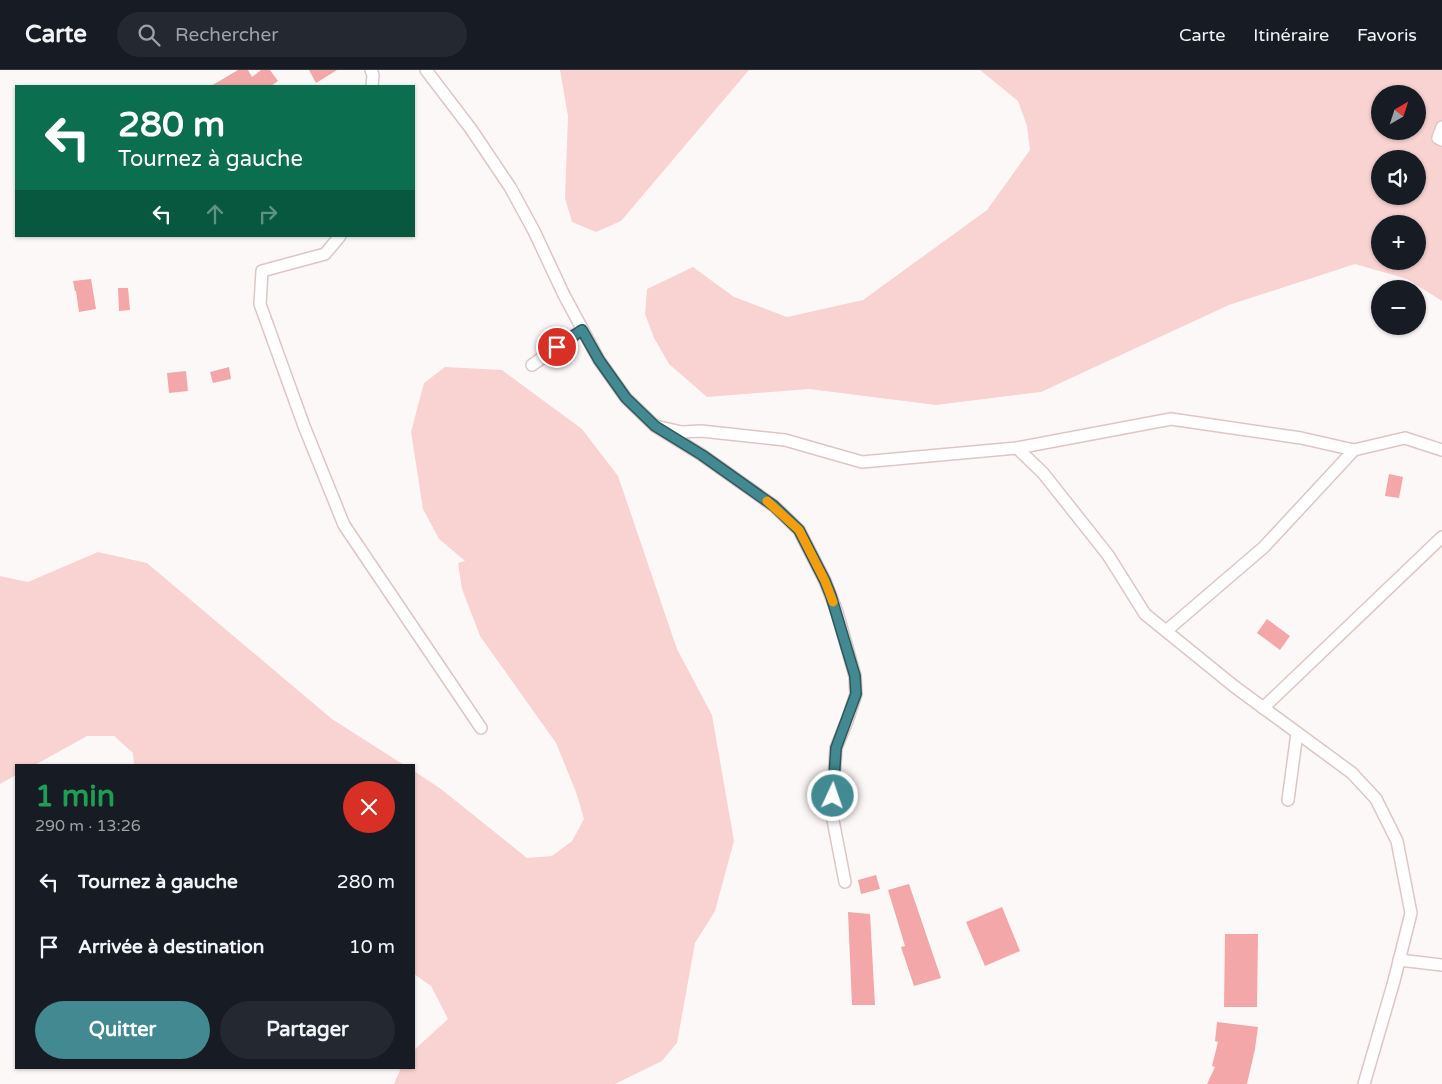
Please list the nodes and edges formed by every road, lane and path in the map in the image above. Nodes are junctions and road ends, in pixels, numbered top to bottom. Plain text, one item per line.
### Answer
1 (371, 70) edge
2 (426, 70) edge
3 (372, 85) edge
4 (1442, 127) edge
5 (1442, 140) edge
6 (339, 237) edge
7 (582, 330) junction
8 (532, 365) dead end
9 (655, 426) junction
10 (1017, 448) junction
11 (1354, 450) junction
12 (1442, 450) edge
13 (1442, 537) edge
14 (1166, 631) junction
15 (1263, 708) junction
16 (482, 728) dead end
17 (1298, 733) junction
18 (1288, 800) dead end
19 (845, 882) dead end
20 (1399, 960) junction
21 (1442, 966) edge
22 (1364, 1084) edge

1 - 3 street
2 - 7 street
4 - 5 street
6 - 16 street
7 - 8 street
7 - 9 street
9 - 10 street
9 - 19 street
10 - 11 street
10 - 14 street
11 - 12 street
11 - 14 street
13 - 15 street
14 - 15 street
15 - 17 street
17 - 18 street
17 - 20 street
20 - 21 street
20 - 22 street

